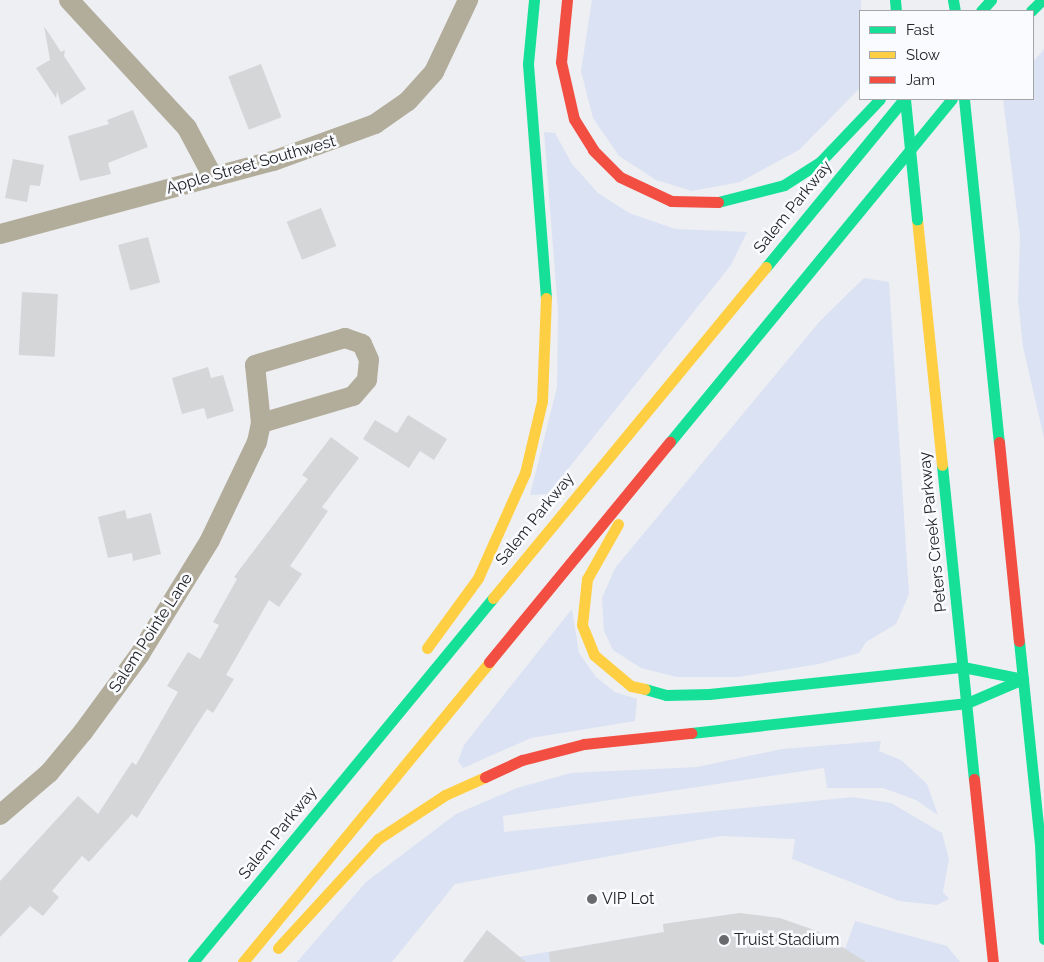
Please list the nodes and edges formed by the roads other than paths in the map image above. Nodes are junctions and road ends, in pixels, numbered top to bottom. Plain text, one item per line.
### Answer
1 (69, 0) edge
2 (468, 0) edge
3 (534, 0) edge
4 (567, 0) edge
5 (991, 0) edge
6 (1042, 0) edge
7 (982, 10) edge
8 (1032, 10) edge
9 (879, 100) edge
10 (903, 100) edge
11 (904, 100) edge
12 (951, 100) edge
13 (964, 100) edge
14 (213, 177) junction
15 (0, 234) edge
16 (261, 423) junction
17 (653, 462) junction
18 (418, 659) dead end
19 (963, 667) junction
20 (1023, 679) junction
21 (967, 704) junction
22 (344, 758) dead end
23 (339, 784) junction
24 (0, 815) edge
25 (1044, 939) edge
26 (272, 955) dead end
27 (193, 962) edge
28 (243, 962) edge
29 (994, 962) edge

1 - 14 street
2 - 14 street, Apple Street Southwest
3 - 18 main road
4 - 9 main road
5 - 7 main road
6 - 8 main road
10 - 23 main road, Salem Parkway
11 - 19 main road, Peters Creek Parkway, bridge
12 - 17 main road
13 - 20 main road
14 - 15 street, Apple Street Southwest
16 - 16 street, Salem Pointe Lane
16 - 24 street, Salem Pointe Lane
17 - 19 main road
17 - 28 main road
19 - 20 main road
19 - 21 main road, Peters Creek Parkway
20 - 21 main road
20 - 25 main road
21 - 26 main road
21 - 29 main road, Peters Creek Parkway
22 - 23 main road
23 - 27 main road, Salem Parkway

